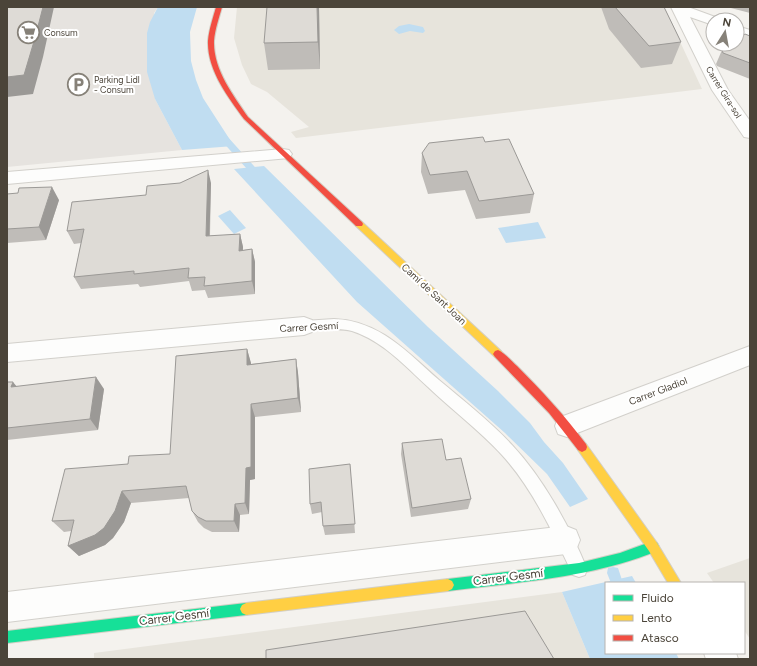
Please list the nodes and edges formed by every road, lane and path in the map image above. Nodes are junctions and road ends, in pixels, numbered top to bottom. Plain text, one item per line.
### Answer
1 (219, 7) edge
2 (678, 7) edge
3 (705, 18) edge
4 (750, 133) edge
5 (283, 154) junction
6 (7, 178) edge
7 (304, 326) joint
8 (7, 353) edge
9 (750, 355) edge
10 (567, 426) junction
11 (566, 540) junction
12 (652, 547) junction
13 (586, 568) junction
14 (674, 582) edge
15 (7, 607) edge
16 (7, 637) edge

1 - 5 street, Camí de Sant Joan
2 - 3 street
2 - 4 street, Carrer Gira-sol
5 - 6 street
5 - 10 street, Camí de Sant Joan
7 - 8 street, Carrer Gesmí
7 - 11 lane, Carrer Gesmí
9 - 10 street, Carrer Gladiol
10 - 12 street, Camí de Sant Joan
11 - 13 lane, Carrer Gesmí
11 - 15 street
12 - 13 street, Carrer Gesmí
12 - 14 street, Camí de Sant Joan
13 - 16 street, Carrer Gesmí

